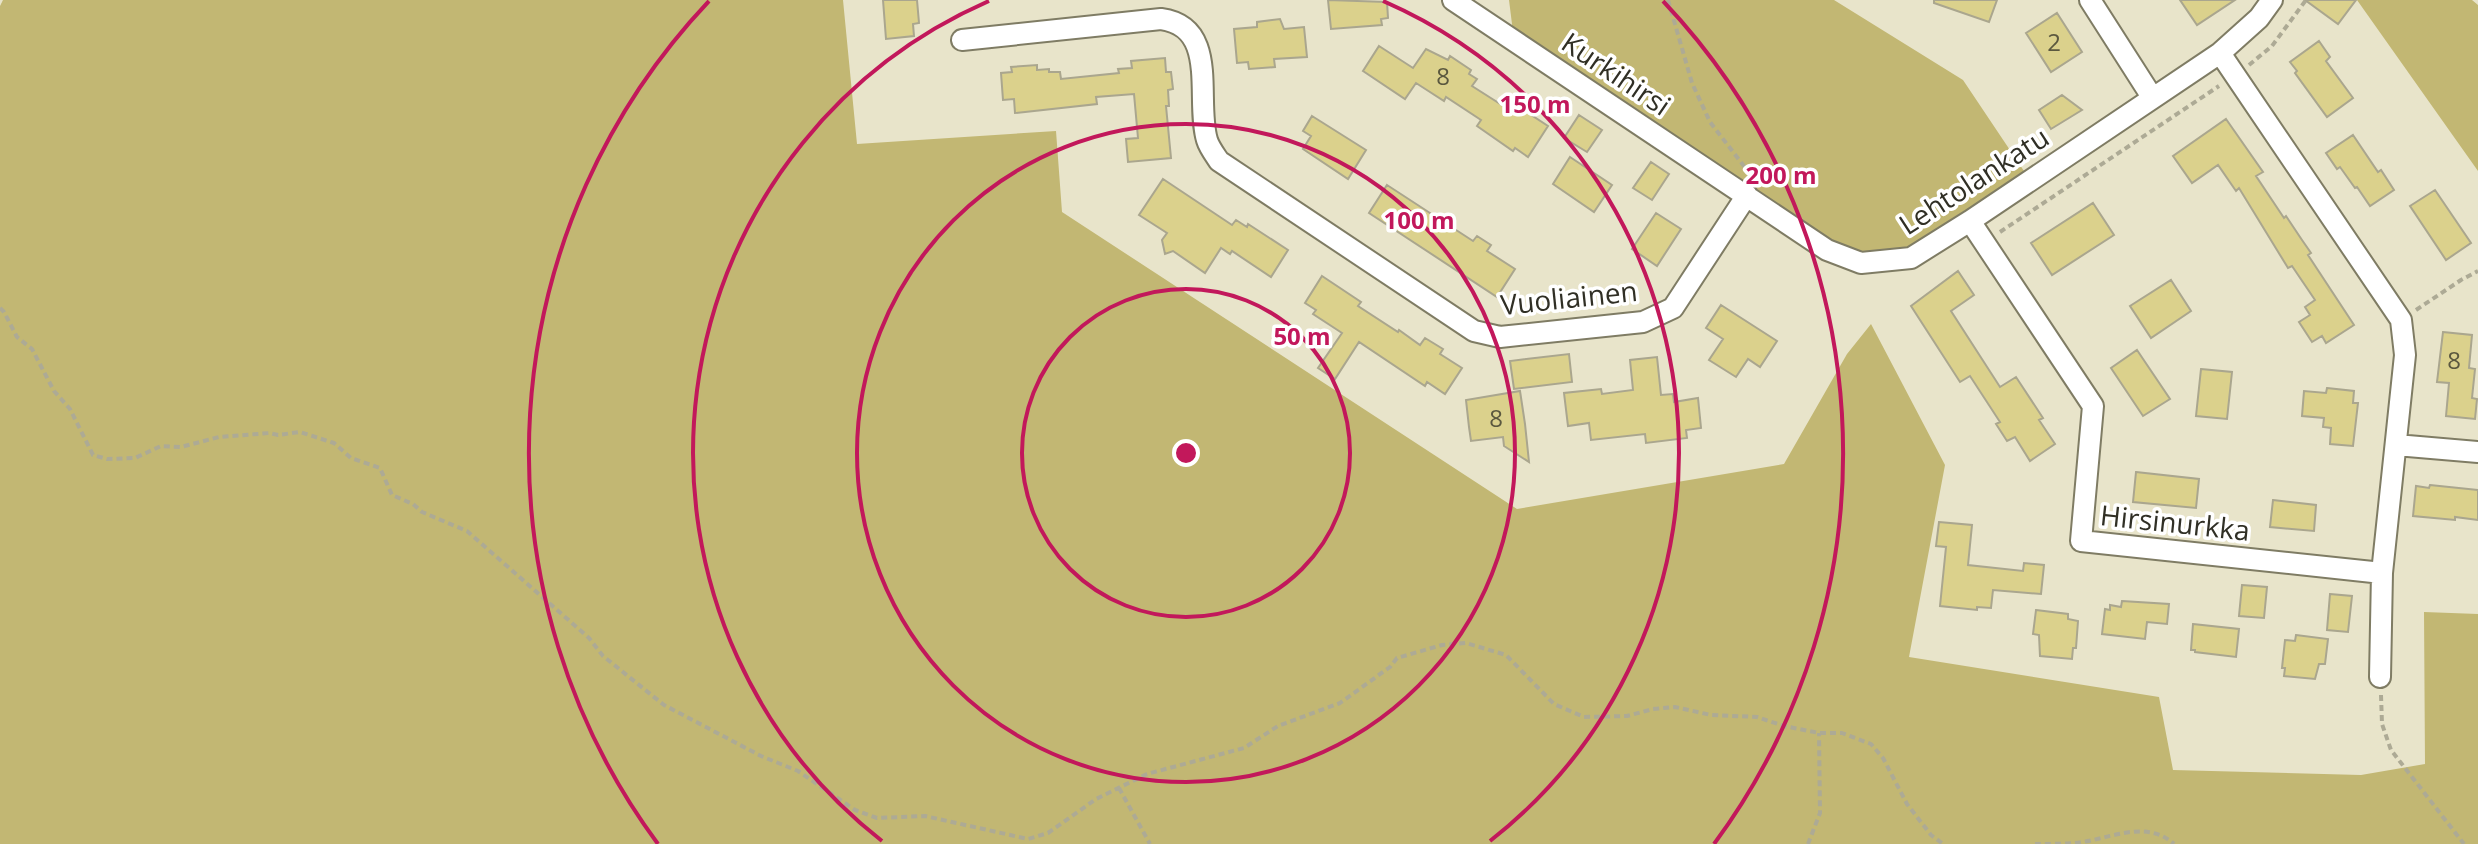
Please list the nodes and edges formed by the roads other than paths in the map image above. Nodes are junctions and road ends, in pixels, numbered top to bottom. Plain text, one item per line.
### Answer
1 (1453, 0) edge
2 (2090, 0) edge
3 (2272, 0) edge
4 (1160, 9) edge
5 (962, 40) dead end
6 (2220, 53) junction
7 (2152, 97) junction
8 (1747, 195) junction
9 (1970, 221) junction
10 (2396, 445) junction
11 (2478, 452) edge
12 (2382, 573) junction
13 (2380, 677) road end

1 - 8 street, Kurkihirsi
2 - 7 street
3 - 6 street, Lehtolankatu
4 - 5 street
4 - 8 street, Vuoliainen
6 - 7 street, Lehtolankatu
6 - 10 street
7 - 9 street, Lehtolankatu
8 - 9 street, Lehtolankatu
9 - 12 street, Hirsinurkka
10 - 11 street
10 - 12 street
12 - 13 street

